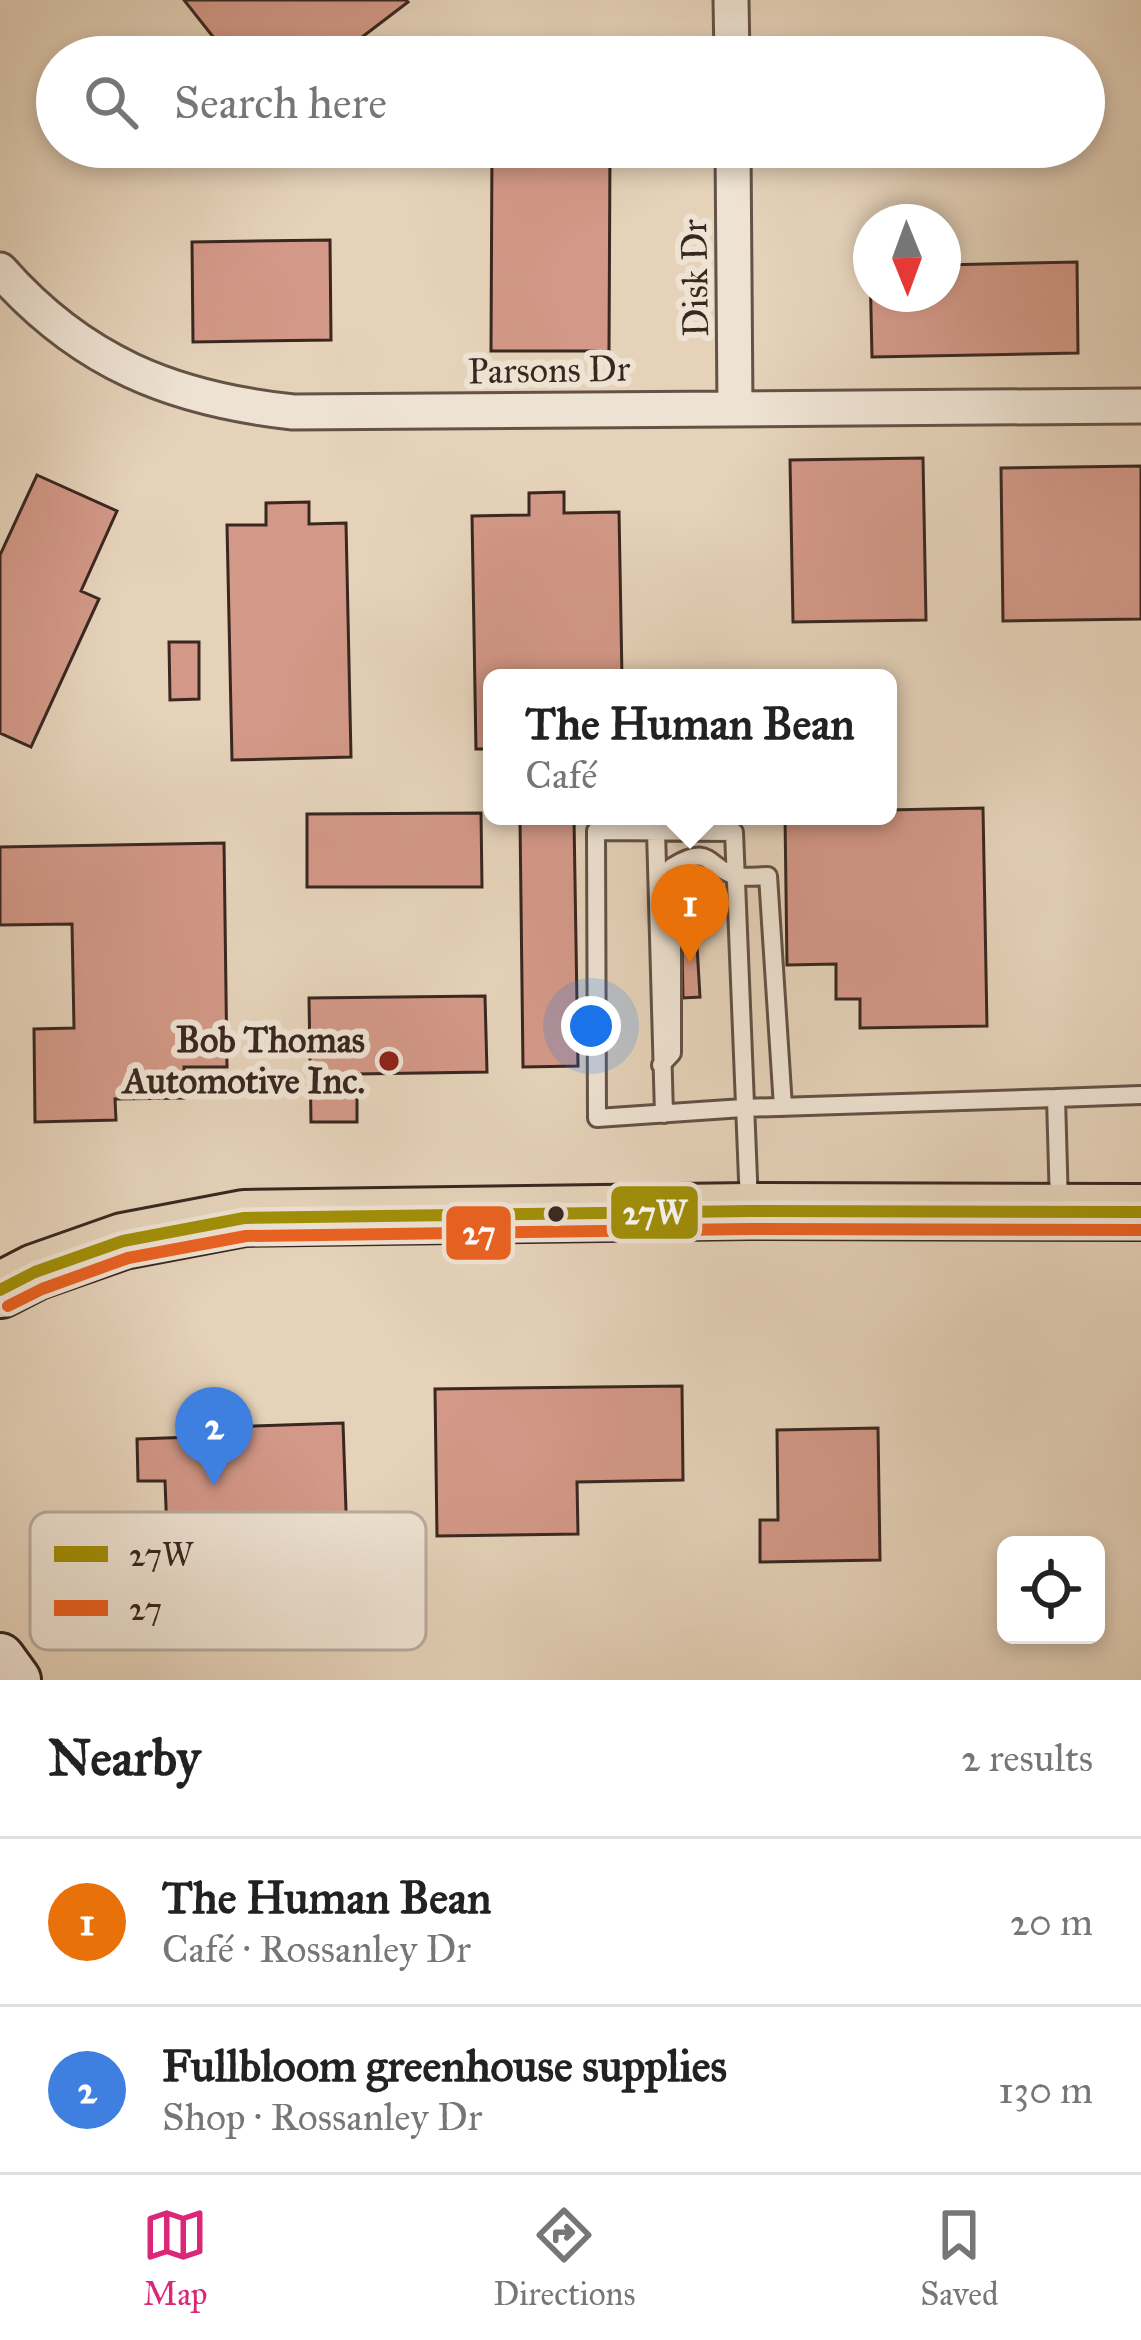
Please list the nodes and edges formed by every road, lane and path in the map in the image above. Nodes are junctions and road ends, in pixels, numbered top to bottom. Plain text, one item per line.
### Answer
1 (731, 0) edge
2 (732, 36) edge
3 (733, 168) edge
4 (0, 270) edge
5 (1141, 406) edge
6 (735, 408) junction
7 (656, 831) junction
8 (734, 876) junction
9 (661, 1066) junction
10 (1141, 1095) edge
11 (1056, 1098) junction
12 (784, 1107) junction
13 (743, 1108) junction
14 (664, 1114) junction
15 (750, 1211) junction
16 (1059, 1212) junction
17 (1141, 1212) edge
18 (0, 1290) edge
19 (0, 1658) edge
20 (16, 1680) edge

1 - 2 street
3 - 6 street, Disk Dr
4 - 6 street, Parsons Dr
5 - 6 street, Parsons Dr
7 - 8 lane
7 - 9 lane
7 - 14 lane
8 - 9 lane
8 - 12 lane
8 - 13 lane
9 - 14 lane
10 - 11 lane
11 - 12 lane
11 - 16 lane
12 - 13 lane
13 - 14 lane
13 - 15 lane
15 - 16 main road
15 - 18 main road
16 - 17 main road
19 - 20 main road

